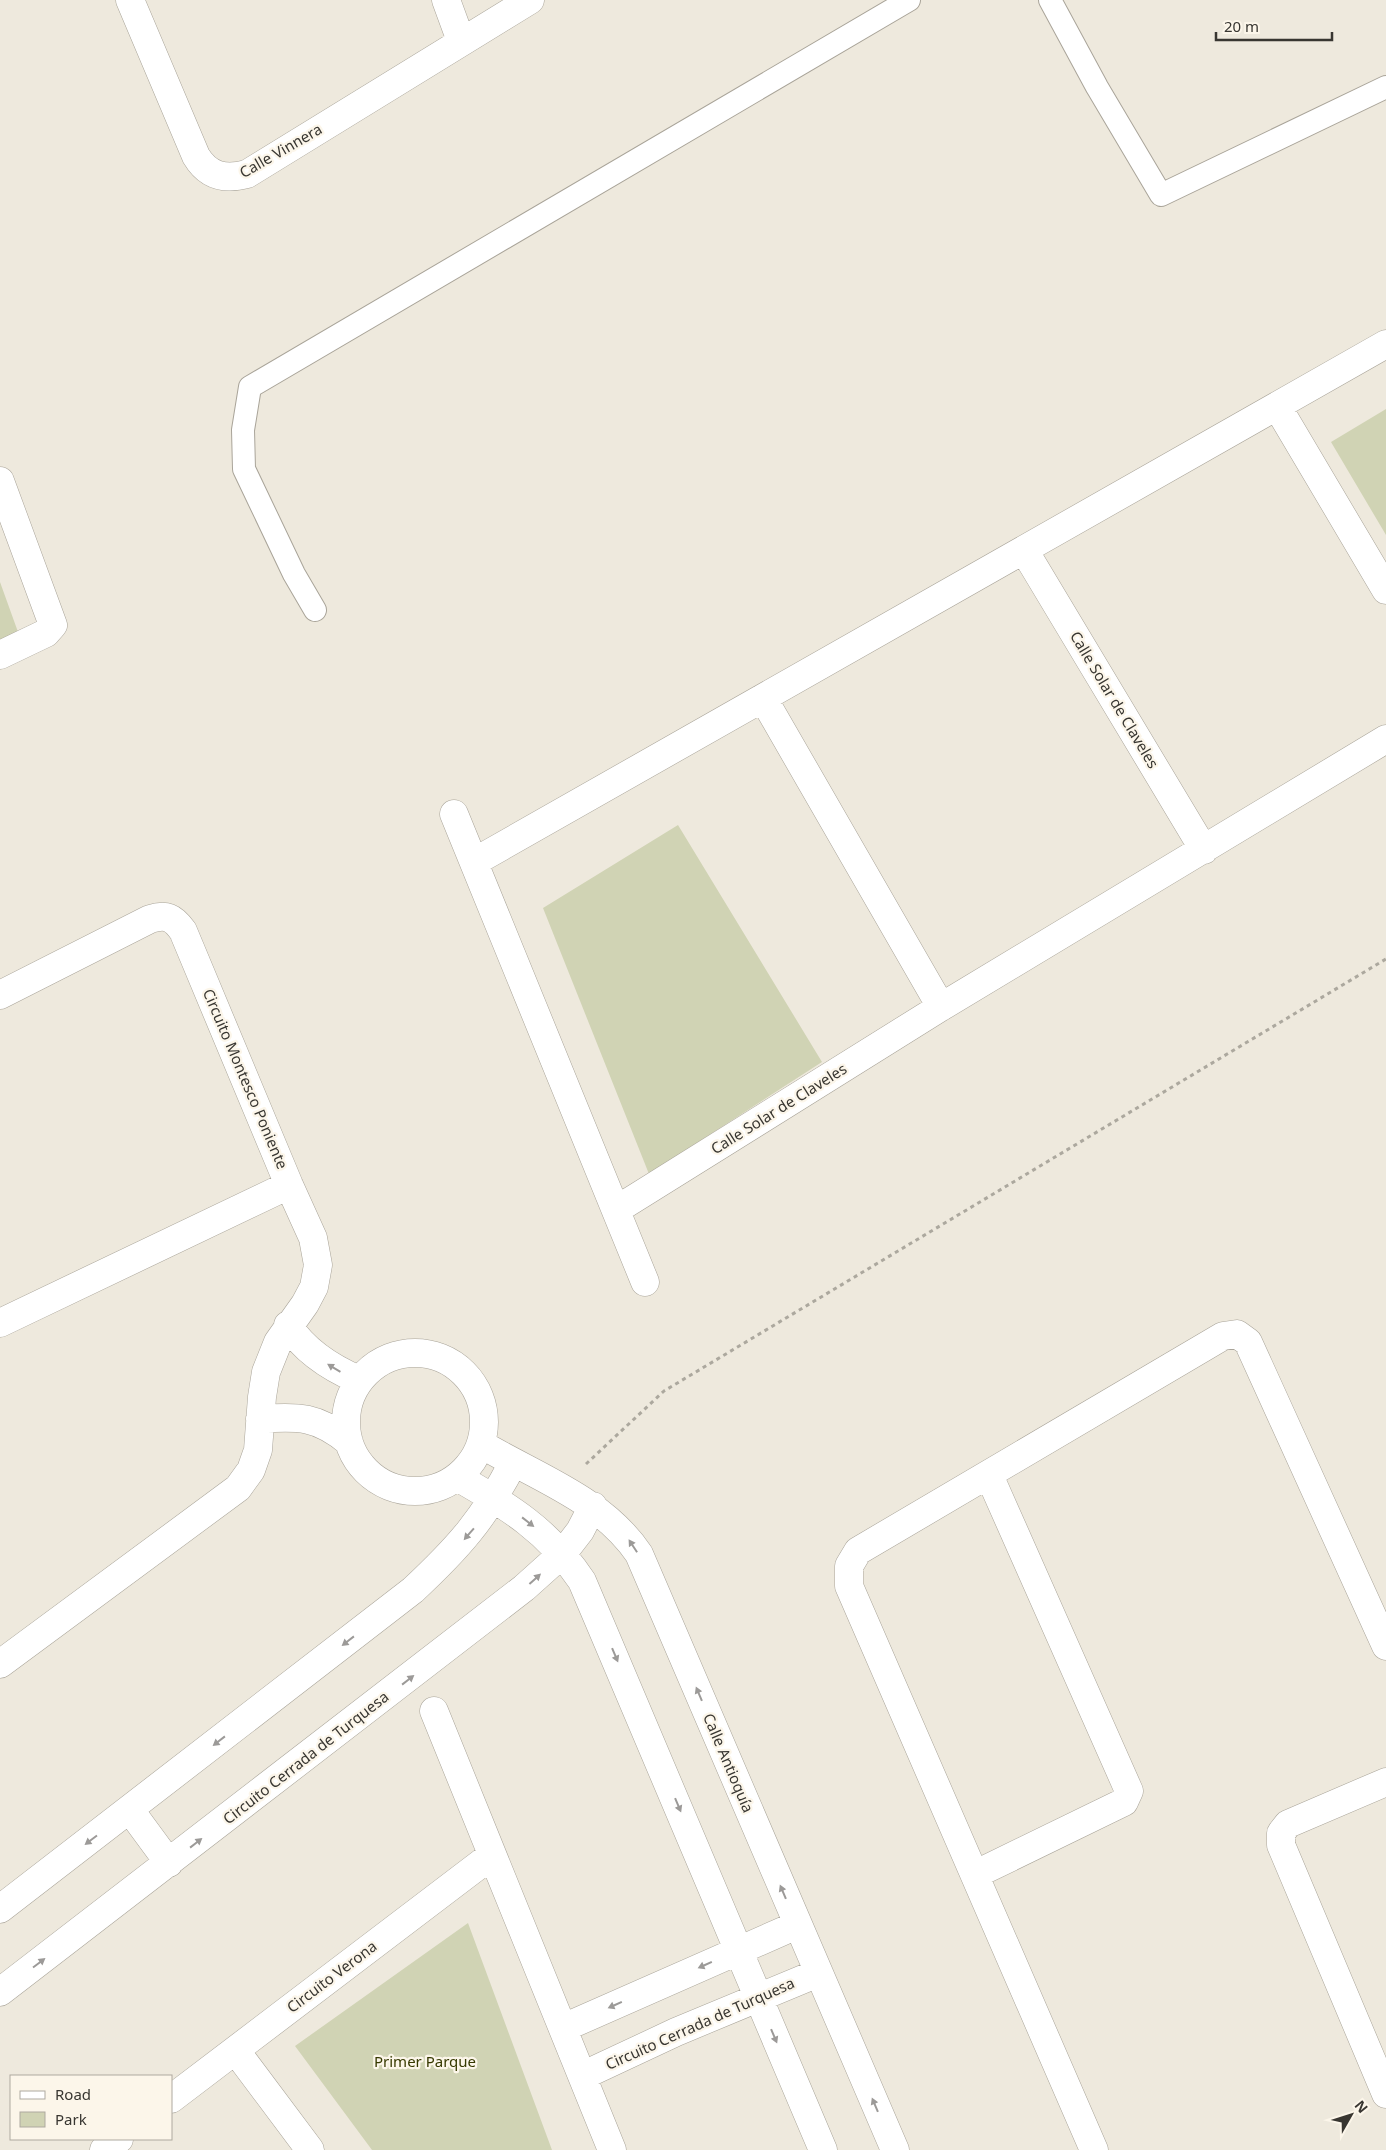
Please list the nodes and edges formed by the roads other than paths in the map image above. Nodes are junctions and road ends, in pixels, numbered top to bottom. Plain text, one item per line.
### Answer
1 (130, 0) edge
2 (446, 0) edge
3 (530, 0) edge
4 (909, 0) edge
5 (1050, 0) edge
6 (461, 42) junction
7 (1386, 87) edge
8 (1386, 344) edge
9 (1277, 406) junction
10 (0, 481) edge
11 (1024, 550) junction
12 (1386, 590) edge
13 (315, 610) dead end
14 (0, 655) edge
15 (763, 698) junction
16 (1386, 739) edge
17 (454, 814) dead end
18 (1204, 850) junction
19 (474, 862) junction
20 (0, 995) edge
21 (941, 1007) junction
22 (289, 1186) junction
23 (616, 1210) junction
24 (645, 1282) dead end
25 (0, 1323) edge
26 (288, 1325) junction
27 (359, 1380) junction
28 (260, 1419) junction
29 (348, 1442) junction
30 (481, 1444) junction
31 (513, 1463) junction
32 (989, 1475) junction
33 (457, 1477) junction
34 (495, 1498) junction
35 (593, 1506) junction
36 (563, 1553) junction
37 (1386, 1646) edge
38 (0, 1663) edge
39 (434, 1711) dead end
40 (1386, 1782) edge
41 (130, 1810) junction
42 (492, 1855) junction
43 (169, 1863) junction
44 (976, 1874) junction
45 (0, 1909) edge
46 (797, 1925) junction
47 (739, 1950) junction
48 (818, 1973) junction
49 (0, 1992) edge
50 (758, 1998) junction
51 (563, 2028) junction
52 (236, 2051) junction
53 (582, 2076) junction
54 (1386, 2094) edge
55 (172, 2098) edge
56 (118, 2140) edge
57 (104, 2150) edge
58 (310, 2150) edge
59 (612, 2150) edge
60 (823, 2150) edge
61 (895, 2150) edge
62 (1094, 2150) edge

1 - 6 street, Calle Vinnera
2 - 6 street
3 - 6 street, Calle Vinnera
4 - 13 lane
5 - 7 lane
8 - 9 street
9 - 11 street
9 - 12 street
10 - 14 street
11 - 15 street
11 - 18 street, Calle Solar de Claveles
15 - 19 street
15 - 21 street
16 - 18 street, Calle Solar de Claveles
17 - 19 street
18 - 21 street, Calle Solar de Claveles
19 - 23 street
20 - 22 street, Circuito Montesco Poniente
21 - 23 street, Calle Solar de Claveles
22 - 25 street
22 - 26 street, Circuito Montesco Poniente
23 - 24 street
27 -> 26 street
26 - 28 street, Circuito Montesco Poniente
27 - 29 street
27 - 30 street
28 - 29 street
28 - 38 street, Circuito Montesco Poniente
29 - 33 street
30 - 31 street, Calle Antioquía
30 - 33 street
31 - 34 street
31 - 35 street, Calle Antioquía
32 - 37 street
32 - 44 street
32 - 44 street
33 - 34 street
34 -> 36 street
34 -> 41 street
35 - 36 street, Circuito Cerrada de Turquesa
46 -> 35 street, Calle Antioquía
43 -> 36 street, Circuito Cerrada de Turquesa
36 -> 47 street
39 - 42 street
40 - 54 street
41 - 43 street
41 -> 45 street
42 - 51 street
42 - 52 street, Circuito Verona
49 -> 43 street, Circuito Cerrada de Turquesa
44 - 62 street
46 - 47 street
46 - 48 street, Calle Antioquía
47 - 50 street
47 -> 51 street
48 - 50 street, Circuito Cerrada de Turquesa
61 -> 48 street, Calle Antioquía
50 - 53 street, Circuito Cerrada de Turquesa
50 -> 60 street
51 - 53 street
52 - 55 street, Circuito Verona
52 - 58 street
53 - 59 street
56 - 57 street

